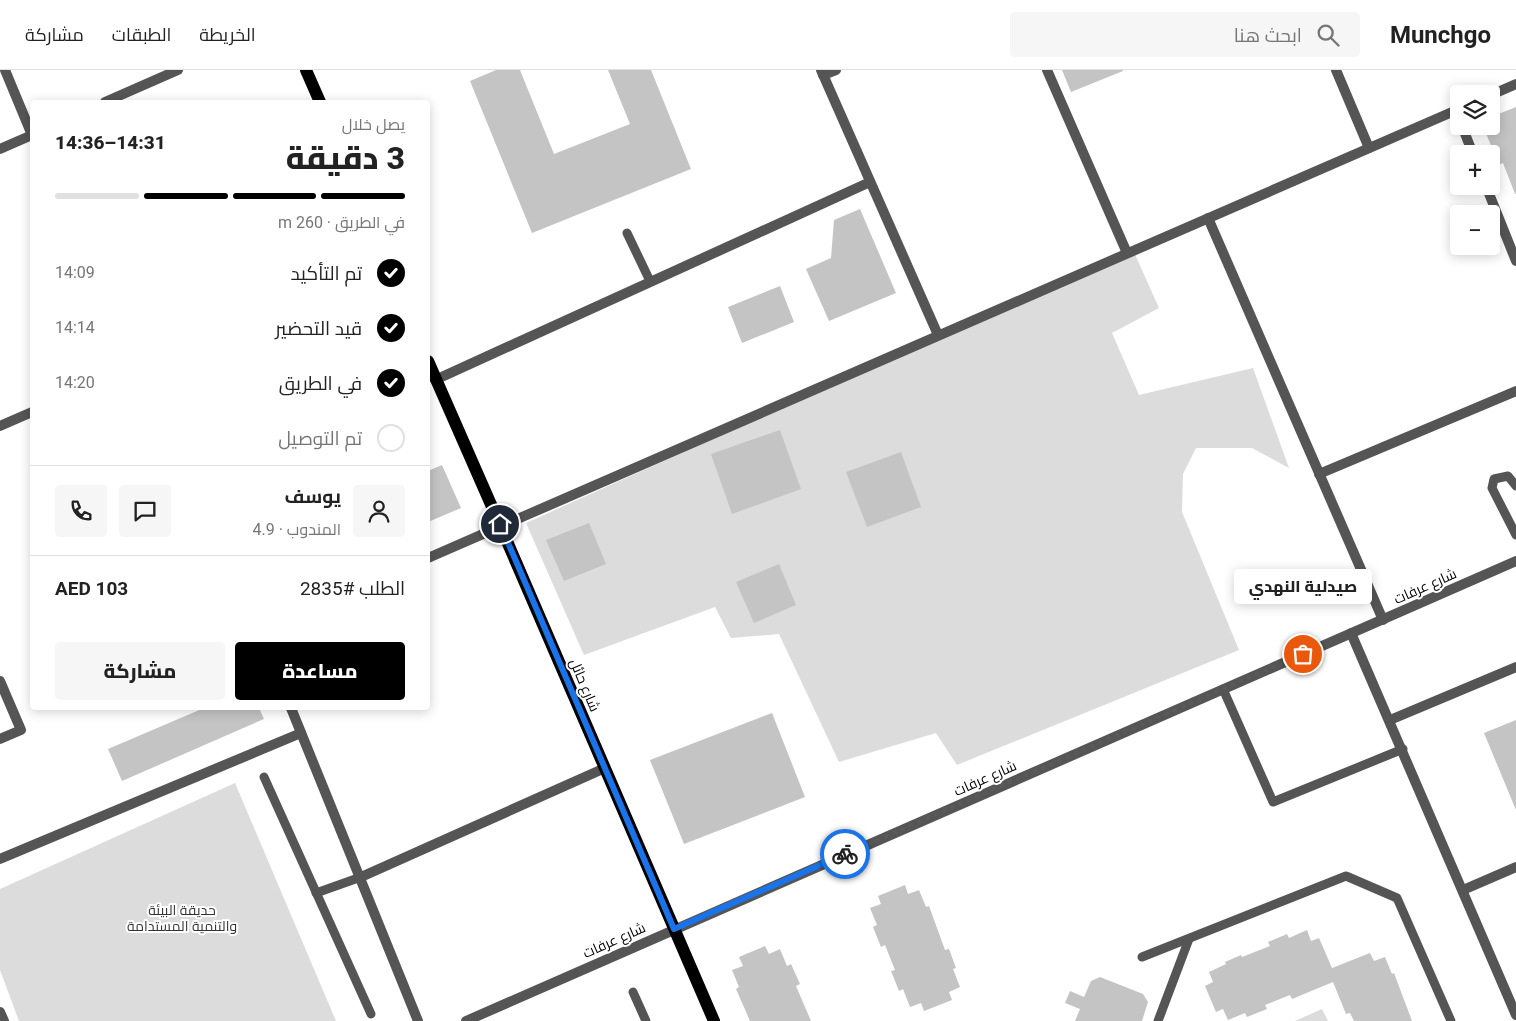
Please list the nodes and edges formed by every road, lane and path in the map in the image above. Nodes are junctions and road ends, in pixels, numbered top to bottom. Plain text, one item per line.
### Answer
1 (5, 70) edge
2 (178, 70) edge
3 (306, 70) edge
4 (836, 70) edge
5 (1047, 70) edge
6 (1336, 70) edge
7 (822, 73) edge
8 (1516, 84) edge
9 (1500, 91) edge
10 (110, 100) edge
11 (319, 100) edge
12 (1450, 116) edge
13 (30, 130) edge
14 (30, 136) edge
15 (1369, 148) junction
16 (0, 149) edge
17 (870, 182) junction
18 (1490, 195) edge
19 (1208, 218) junction
20 (627, 233) dead end
21 (1127, 253) junction
22 (1515, 254) edge
23 (650, 280) junction
24 (938, 335) junction
25 (430, 366) edge
26 (435, 380) junction
27 (1516, 391) edge
28 (30, 413) edge
29 (0, 426) edge
30 (1319, 474) junction
31 (1516, 486) edge
32 (1513, 522) edge
33 (500, 524) junction
34 (1516, 535) edge
35 (430, 557) edge
36 (1516, 561) edge
37 (1383, 620) junction
38 (1351, 633) junction
39 (1516, 666) edge
40 (0, 681) edge
41 (1223, 689) junction
42 (292, 710) edge
43 (1390, 720) junction
44 (302, 733) junction
45 (0, 739) edge
46 (1402, 749) junction
47 (605, 768) junction
48 (264, 777) dead end
49 (0, 859) edge
50 (1516, 867) edge
51 (361, 877) junction
52 (1463, 890) junction
53 (316, 893) junction
54 (674, 929) junction
55 (1189, 939) junction
56 (1142, 958) dead end
57 (633, 992) dead end
58 (0, 1012) edge
59 (371, 1014) dead end
60 (1516, 1015) edge
61 (4, 1021) edge
62 (418, 1021) edge
63 (466, 1021) edge
64 (646, 1021) edge
65 (714, 1021) edge
66 (1158, 1021) edge
67 (1451, 1021) edge

1 - 13 street
2 - 10 street
3 - 11 main road
4 - 7 street
5 - 21 street
6 - 15 street
7 - 17 street
8 - 9 street
12 - 15 street
14 - 16 street
15 - 19 street
17 - 23 street
17 - 24 street
18 - 22 street
19 - 21 street
19 - 30 street
20 - 23 lane
21 - 24 street
23 - 26 street
24 - 33 street
25 - 26 main road, شارع حائل
26 - 33 main road, شارع حائل
27 - 30 street
28 - 29 street
30 - 37 street
31 - 32 lane
32 - 34 lane
33 - 35 street
33 - 47 main road, شارع حائل
36 - 37 street, شارع عرفات
37 - 38 street, شارع عرفات
38 - 41 street, شارع عرفات
38 - 43 street
39 - 43 street
40 - 45 street
41 - 46 lane
41 - 54 street, شارع عرفات
42 - 44 street
43 - 46 street
44 - 49 street
44 - 51 street
46 - 52 street
47 - 51 street
47 - 54 main road, شارع حائل
48 - 53 lane
50 - 52 street
51 - 53 lane
51 - 62 street
52 - 60 street
53 - 59 lane
54 - 63 street, شارع عرفات
54 - 65 main road, شارع حائل
55 - 56 lane
55 - 66 lane
55 - 67 lane
57 - 64 lane
58 - 61 street

